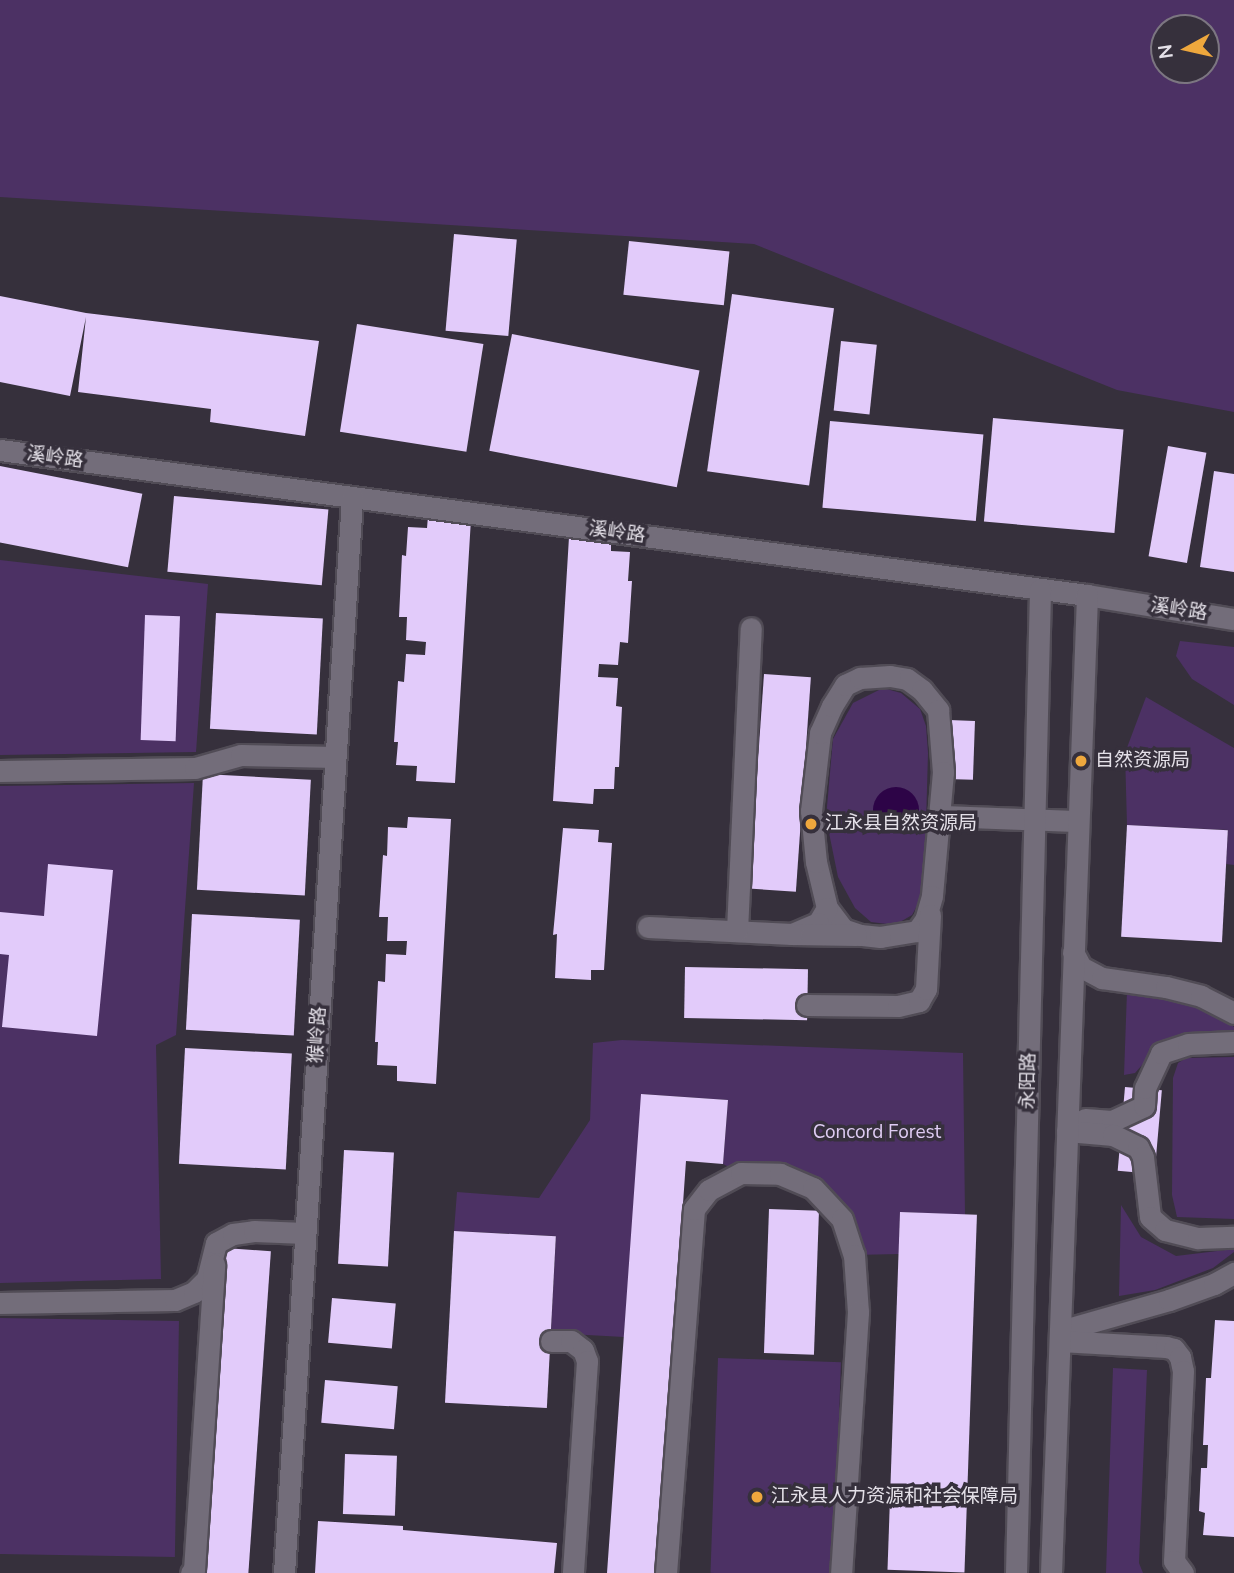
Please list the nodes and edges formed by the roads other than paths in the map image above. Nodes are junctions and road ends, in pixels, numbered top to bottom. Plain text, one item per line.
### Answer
1 (0, 450) edge
2 (352, 497) junction
3 (1040, 589) junction
4 (1087, 595) junction
5 (1234, 619) edge
6 (751, 628) dead end
7 (335, 757) junction
8 (0, 771) edge
9 (940, 816) junction
10 (1035, 819) junction
11 (1078, 821) junction
12 (930, 901) junction
13 (827, 908) junction
14 (648, 927) dead end
15 (737, 931) junction
16 (792, 934) junction
17 (860, 935) junction
18 (900, 935) junction
19 (1073, 952) junction
20 (927, 963) junction
21 (807, 1005) dead end
22 (1234, 1013) edge
23 (1234, 1042) edge
24 (1067, 1125) junction
25 (305, 1233) junction
26 (1234, 1237) edge
27 (216, 1243) junction
28 (1234, 1273) edge
29 (0, 1303) edge
30 (1060, 1336) junction
31 (551, 1340) dead end
32 (191, 1573) edge
33 (284, 1573) edge
34 (573, 1573) edge
35 (666, 1573) edge
36 (841, 1573) edge
37 (1016, 1573) edge
38 (1051, 1573) edge
39 (1183, 1573) edge

1 - 2 street, 溪岭路
2 - 3 street, 溪岭路
2 - 7 street, 猴岭路
3 - 4 street, 溪岭路
3 - 10 street, 永阳路
4 - 5 street, 溪岭路
4 - 11 street, 永阳路
6 - 15 street
7 - 8 street
7 - 25 street, 猴岭路
9 - 10 street
9 - 12 street
9 - 13 street
10 - 11 street
10 - 37 street, 永阳路
11 - 19 street, 永阳路
12 - 18 street
12 - 20 street
13 - 16 street
13 - 17 street
14 - 15 street
15 - 16 street
16 - 17 street
17 - 18 street
18 - 20 street
19 - 22 street
19 - 24 street, 永阳路
20 - 21 street
23 - 24 street
24 - 26 street
24 - 30 street, 永阳路
25 - 27 street
25 - 33 street, 猴岭路
27 - 29 street
27 - 32 street
28 - 30 street
30 - 38 street, 永阳路
30 - 39 street
31 - 34 street
35 - 36 street

